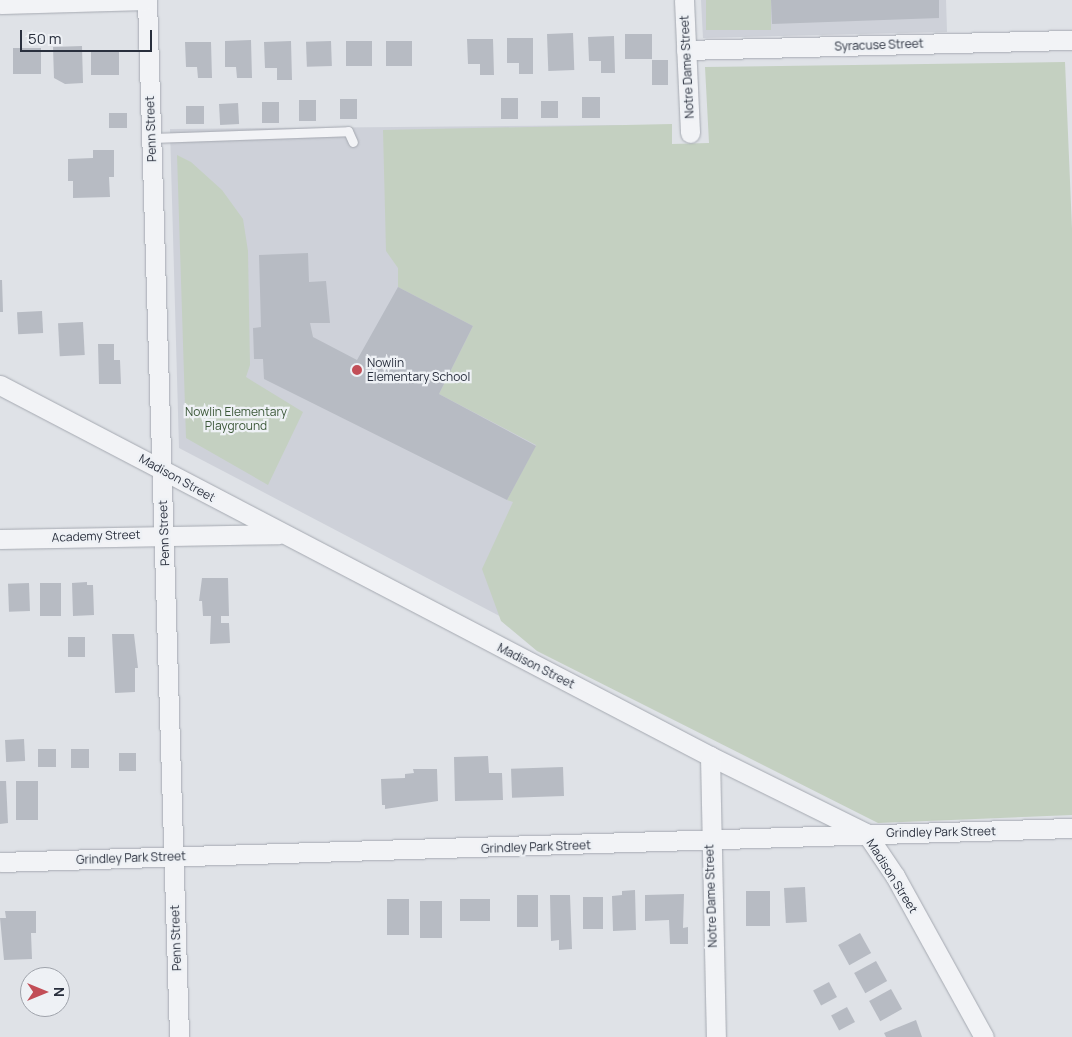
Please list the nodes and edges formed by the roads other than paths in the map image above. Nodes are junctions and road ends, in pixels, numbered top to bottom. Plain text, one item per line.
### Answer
1 (146, 0) edge
2 (684, 0) edge
3 (0, 4) edge
4 (1072, 40) edge
5 (686, 50) junction
6 (690, 133) dead end
7 (152, 138) junction
8 (352, 142) dead end
9 (0, 385) edge
10 (162, 469) junction
11 (164, 534) junction
12 (283, 534) junction
13 (0, 539) edge
14 (710, 756) junction
15 (1072, 828) edge
16 (866, 833) junction
17 (709, 842) junction
18 (174, 857) junction
19 (0, 862) edge
20 (179, 1037) edge
21 (716, 1037) edge
22 (984, 1037) edge

1 - 3 street
1 - 7 street, Penn Street
2 - 5 street, Notre Dame Street
4 - 5 street, Syracuse Street
5 - 6 street, Notre Dame Street
7 - 8 lane
7 - 10 street, Penn Street
9 - 10 street, Madison Street
10 - 11 street, Penn Street
10 - 12 street, Madison Street
11 - 12 street, Academy Street
11 - 13 street, Academy Street
11 - 18 street, Penn Street
12 - 14 street, Madison Street
14 - 16 street, Madison Street
14 - 17 street, Notre Dame Street
15 - 16 street, Grindley Park Street
16 - 17 street, Grindley Park Street
16 - 22 street, Madison Street
17 - 18 street, Grindley Park Street
17 - 21 street, Notre Dame Street
18 - 19 street, Grindley Park Street
18 - 20 street, Penn Street

